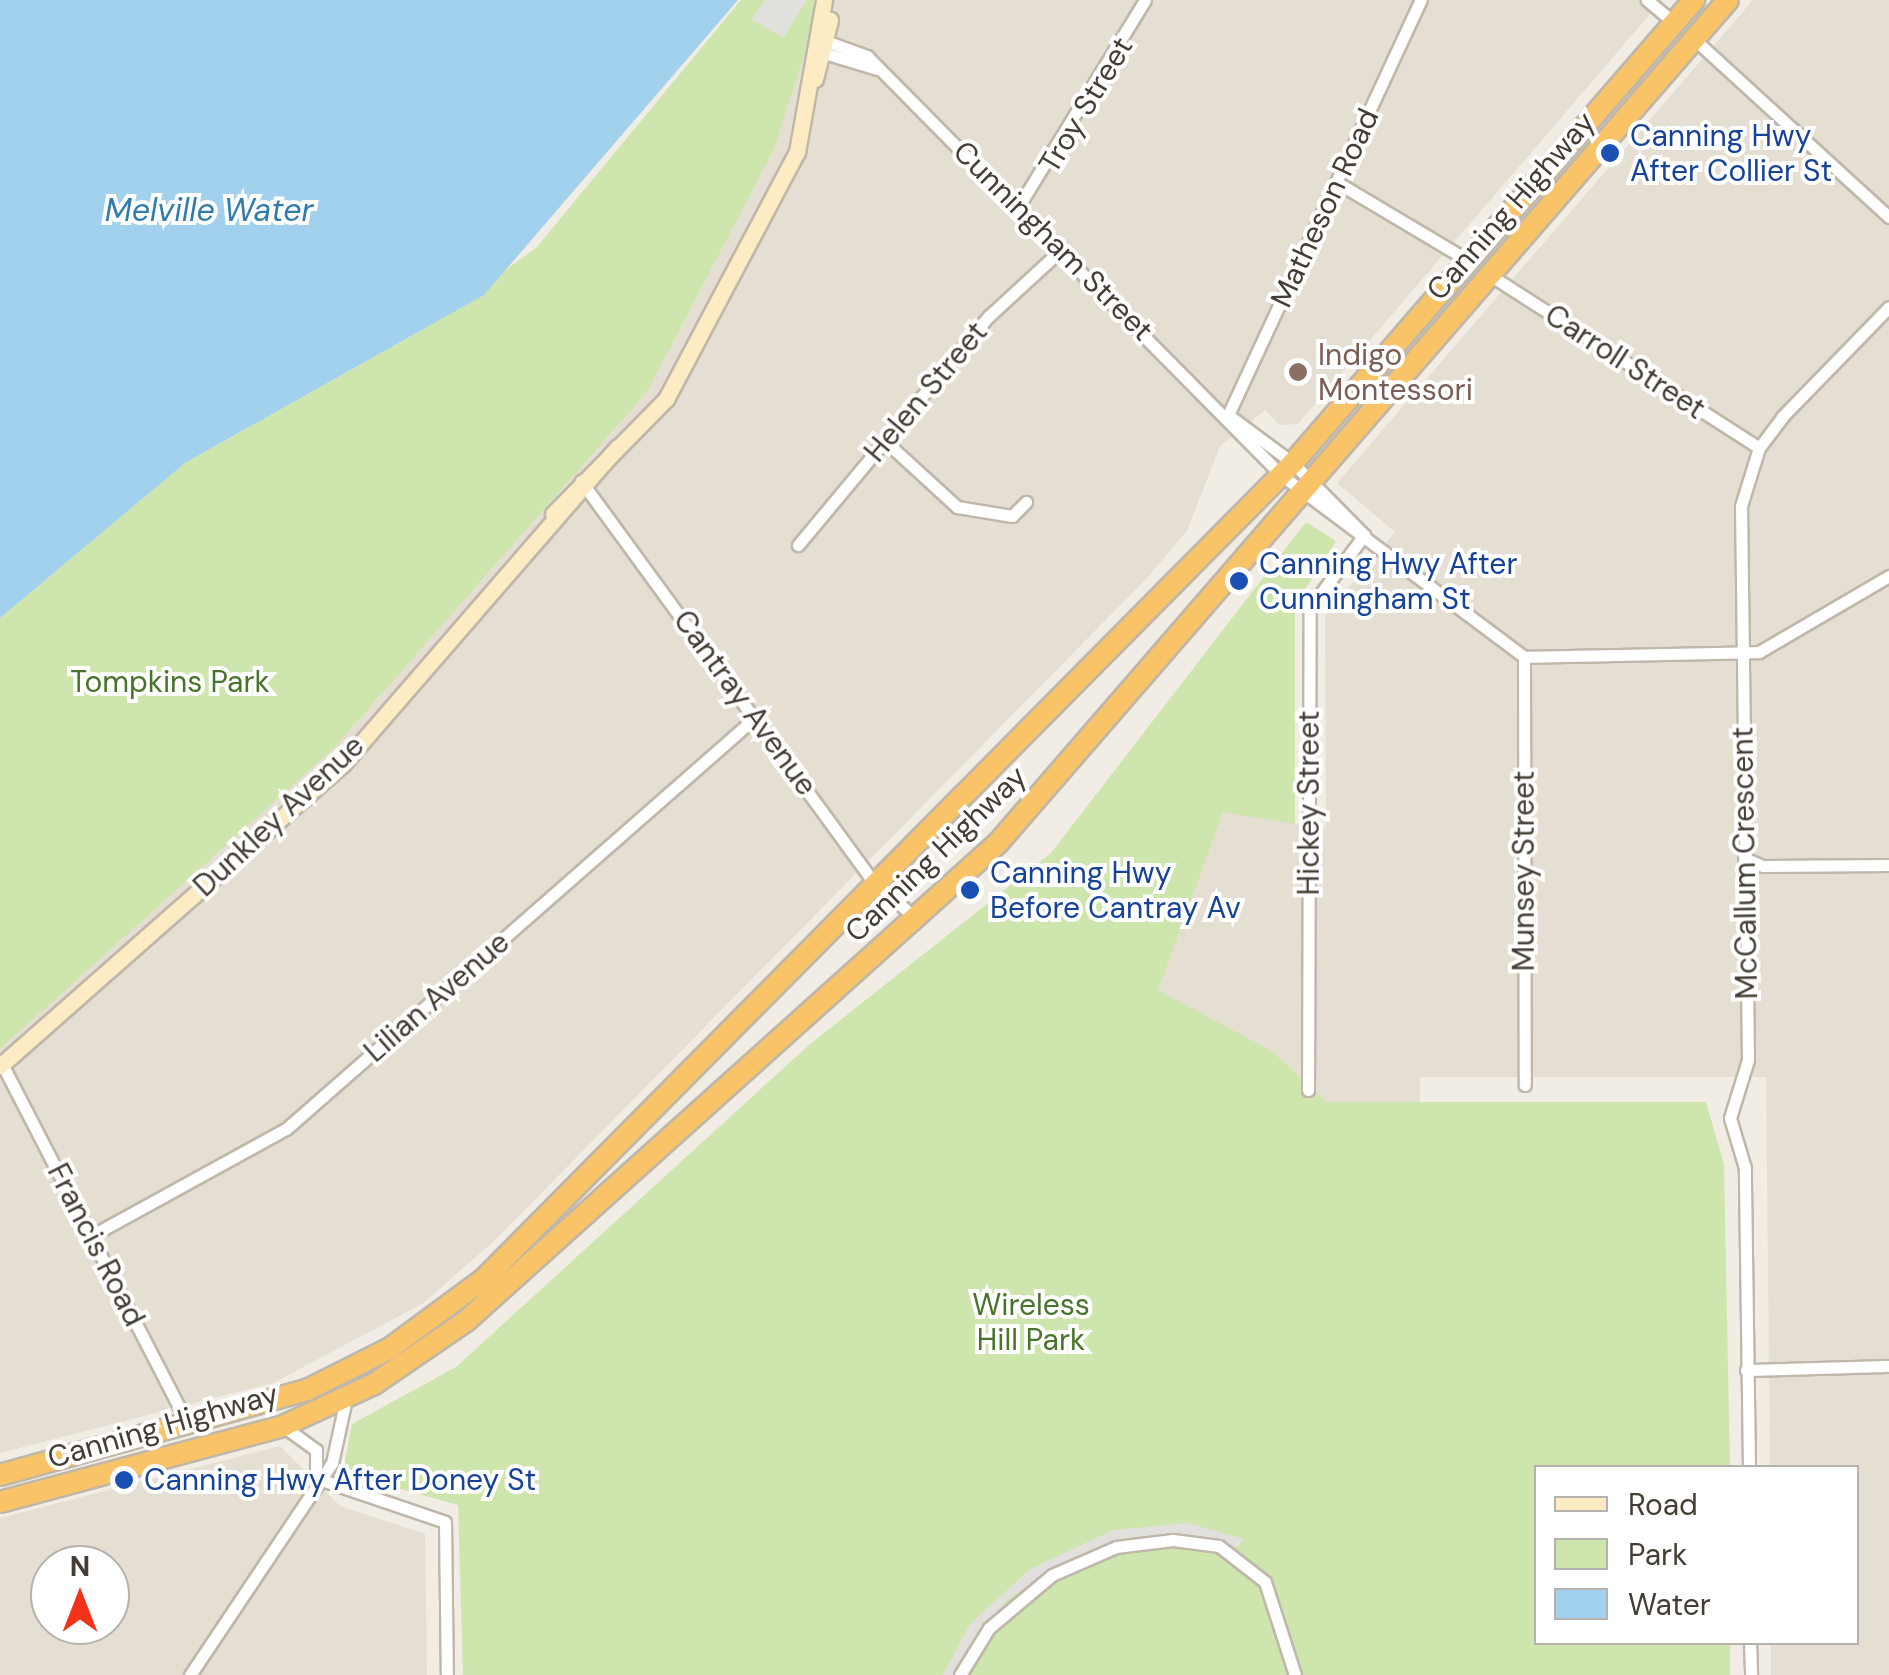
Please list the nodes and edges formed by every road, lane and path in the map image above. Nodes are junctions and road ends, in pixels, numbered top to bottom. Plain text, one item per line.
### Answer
1 (824, 0) edge
2 (834, 0) edge
3 (1145, 0) edge
4 (1420, 0) edge
5 (1647, 0) edge
6 (1694, 0) edge
7 (1728, 0) edge
8 (1674, 23) junction
9 (1694, 39) junction
10 (820, 45) junction
11 (1338, 183) junction
12 (1020, 204) junction
13 (1889, 217) edge
14 (1063, 248) junction
15 (1469, 262) junction
16 (1490, 275) junction
17 (1889, 308) edge
18 (1228, 414) junction
19 (885, 440) junction
20 (1759, 448) junction
21 (1287, 469) junction
22 (586, 484) junction
23 (1308, 487) junction
24 (1026, 502) dead end
25 (1364, 535) junction
26 (798, 546) dead end
27 (1889, 576) edge
28 (1742, 651) junction
29 (1524, 657) junction
30 (756, 717) junction
31 (1744, 858) junction
32 (1889, 865) edge
33 (878, 884) junction
34 (916, 918) junction
35 (1, 1065) edge
36 (1524, 1085) dead end
37 (1308, 1090) dead end
38 (91, 1236) junction
39 (1889, 1366) edge
40 (1746, 1370) junction
41 (346, 1398) junction
42 (282, 1426) junction
43 (188, 1427) junction
44 (1749, 1465) edge
45 (0, 1475) edge
46 (316, 1478) junction
47 (0, 1502) edge
48 (1750, 1645) edge
49 (190, 1675) edge
50 (447, 1675) edge
51 (960, 1675) edge
52 (1294, 1675) edge
53 (1751, 1675) edge

1 - 10 street
2 - 10 street
3 - 12 street, Troy Street
4 - 11 street, Matheson Road
5 - 8 street
6 - 8 highway, Canning Highway
7 - 9 highway, Canning Highway
8 - 15 highway, Canning Highway
9 - 13 street
9 - 16 highway, Canning Highway
10 - 12 street, Cunningham Street
10 - 22 street, Dunkley Avenue
11 - 15 street
11 - 18 street, Matheson Road
12 - 14 street, Cunningham Street
14 - 18 street, Cunningham Street
14 - 19 street, Helen Street
15 - 21 highway, Canning Highway
16 - 20 street, Carroll Street
16 - 23 highway, Canning Highway
17 - 20 street, McCallum Crescent
18 - 21 street, Cunningham Street
19 - 24 street
19 - 26 street, Helen Street
20 - 28 street, McCallum Crescent
21 - 23 street, Cunningham Street
21 - 33 highway, Canning Highway
22 - 30 street, Cantray Avenue
22 - 35 street, Dunkley Avenue
23 - 25 street, Cunningham Street
23 - 34 highway, Canning Highway
25 - 29 street, Cunningham Street
25 - 37 street, Hickey Street
27 - 28 street
28 - 29 street
28 - 31 street, McCallum Crescent
29 - 36 street, Munsey Street
30 - 33 street, Cantray Avenue
30 - 38 street, Lilian Avenue
31 - 32 street
31 - 40 street, McCallum Crescent
33 - 34 street, Cantray Avenue
33 - 43 highway, Canning Highway
34 - 41 highway, Canning Highway
35 - 38 street, Francis Road
38 - 43 street, Francis Road
39 - 40 street
40 - 44 street, McCallum Crescent
41 - 42 highway, Canning Highway
41 - 46 street
42 - 46 street
42 - 47 highway, Canning Highway
43 - 45 highway, Canning Highway
46 - 49 street
46 - 50 street
48 - 53 street
51 - 52 street

